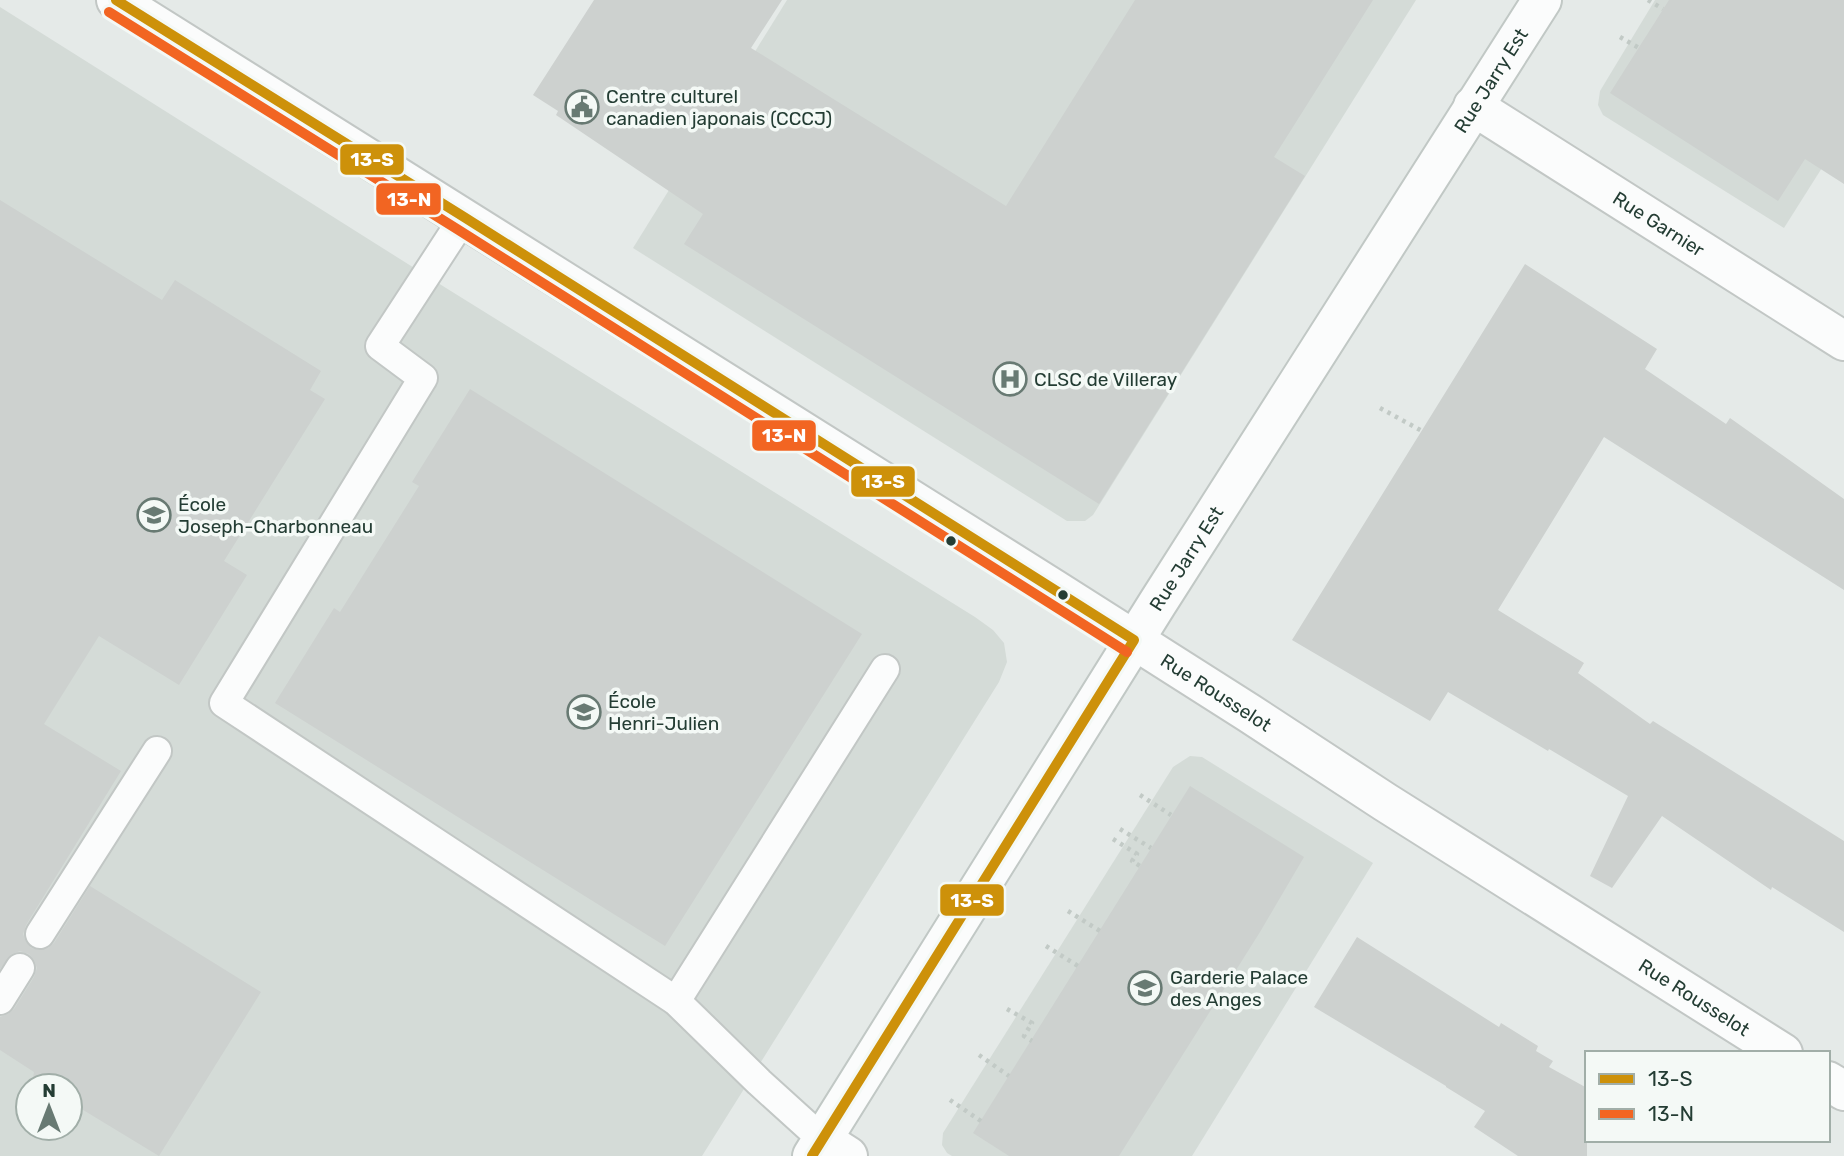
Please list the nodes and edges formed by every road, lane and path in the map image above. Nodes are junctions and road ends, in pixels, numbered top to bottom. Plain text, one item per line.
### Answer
1 (116, 0) edge
2 (1542, 0) edge
3 (1648, 0) edge
4 (1663, 9) dead end
5 (1620, 37) dead end
6 (1639, 48) dead end
7 (1473, 107) junction
8 (464, 218) junction
9 (1844, 341) edge
10 (1380, 408) dead end
11 (1422, 431) dead end
12 (1134, 640) junction
13 (885, 669) dead end
14 (157, 751) dead end
15 (1140, 795) dead end
16 (1171, 815) dead end
17 (1120, 829) dead end
18 (1113, 839) dead end
19 (1151, 848) dead end
20 (1140, 866) dead end
21 (1068, 911) dead end
22 (1100, 931) dead end
23 (40, 934) dead end
24 (1046, 946) dead end
25 (1078, 966) dead end
26 (20, 968) dead end
27 (0, 1000) edge
28 (676, 1001) junction
29 (1007, 1009) dead end
30 (1032, 1041) dead end
31 (1780, 1051) edge
32 (978, 1055) dead end
33 (1009, 1076) dead end
34 (950, 1100) dead end
35 (981, 1121) dead end
36 (828, 1151) edge

1 - 8 street, Rue Rousselot
2 - 7 street, Rue Jarry Est
3 - 4 path
5 - 6 path
7 - 9 street, Rue Garnier
7 - 12 street, Rue Jarry Est
8 - 12 street, Rue Rousselot
8 - 28 lane
10 - 11 path
12 - 31 street, Rue Rousselot
12 - 36 street, Rue Jarry Est
13 - 28 lane
14 - 23 lane
15 - 16 path
17 - 19 path
18 - 20 path
21 - 22 path
24 - 25 path
26 - 27 lane
28 - 36 lane
29 - 30 path
32 - 33 path
34 - 35 path

